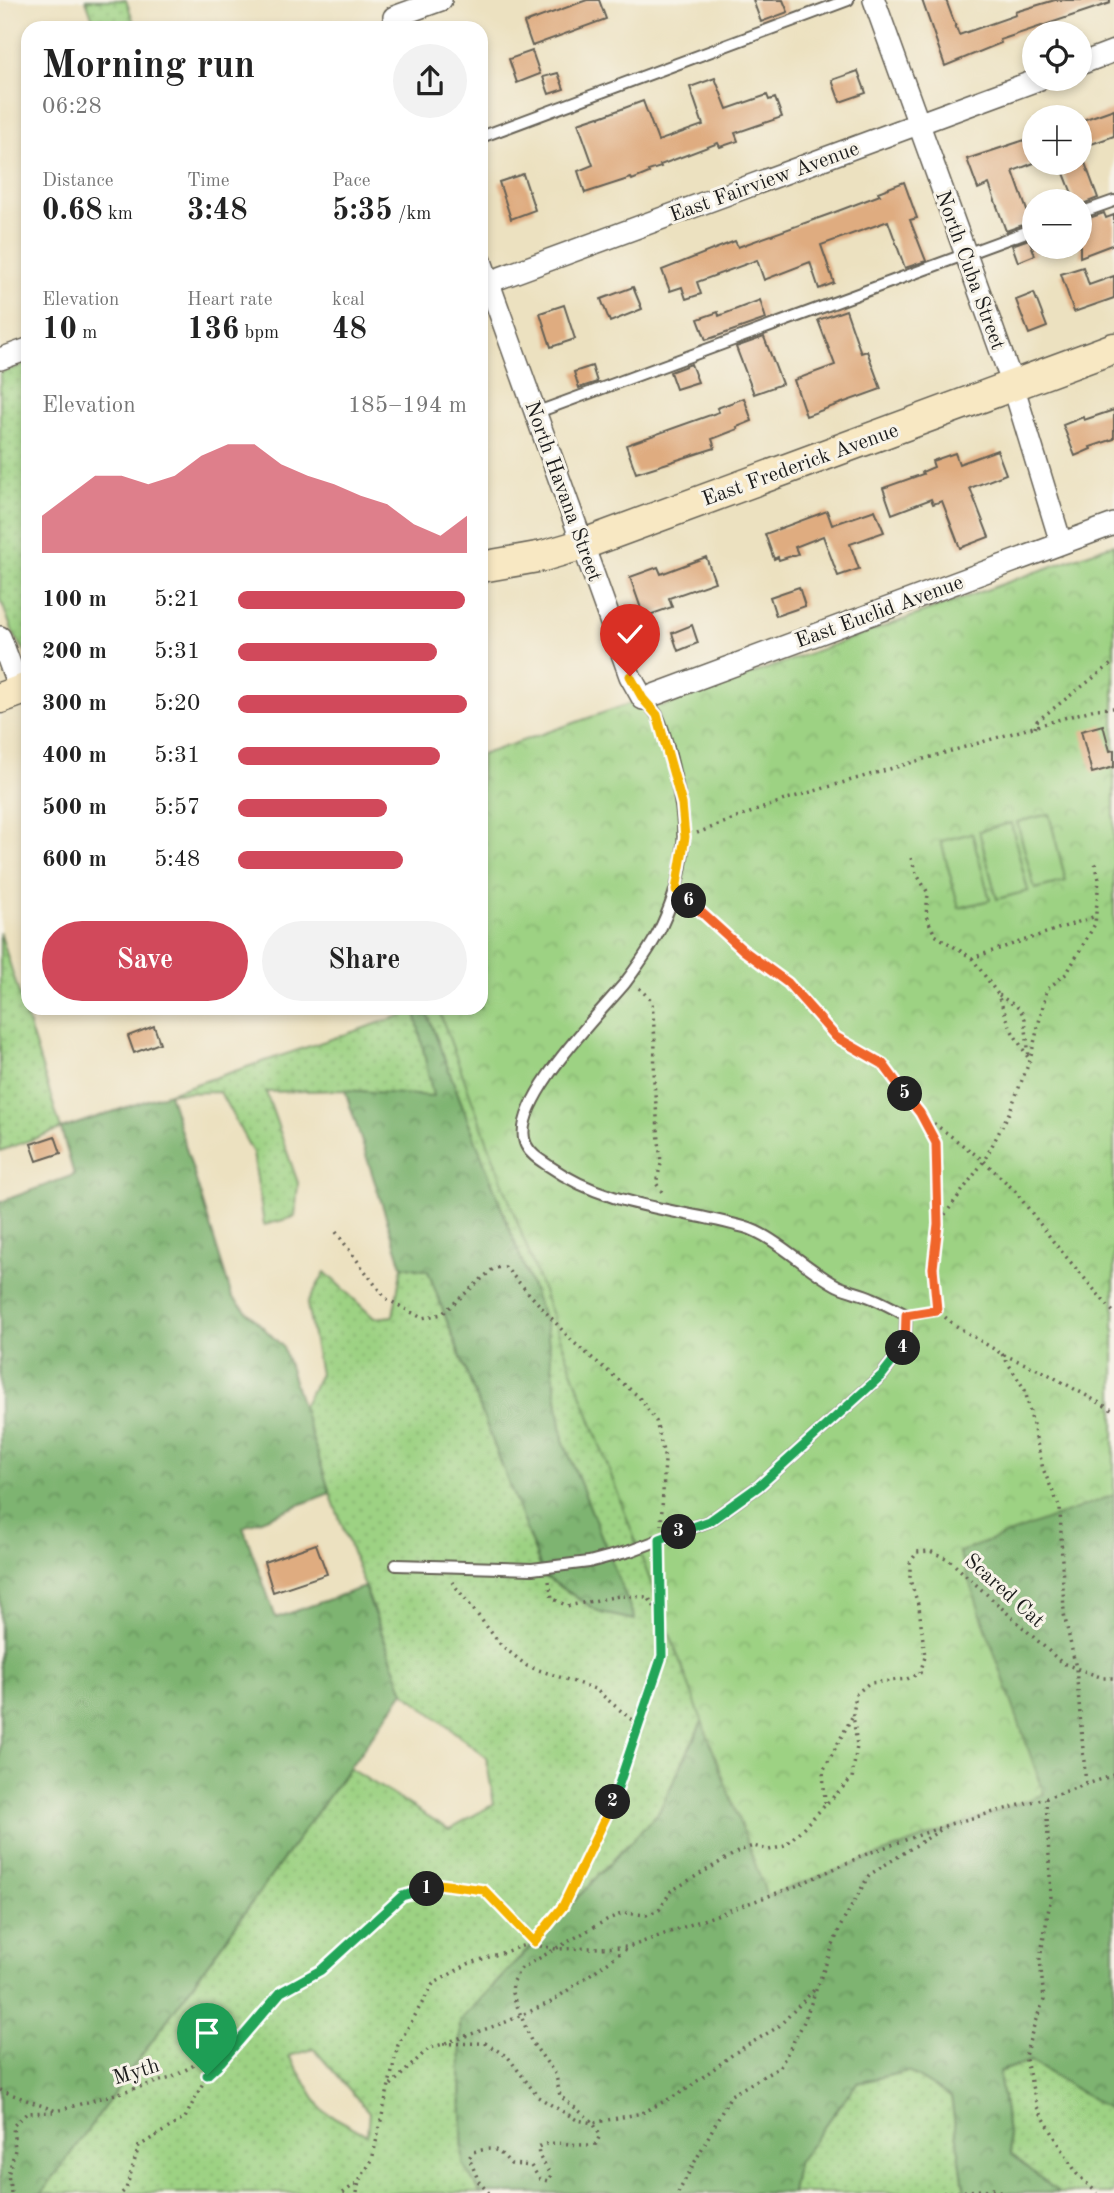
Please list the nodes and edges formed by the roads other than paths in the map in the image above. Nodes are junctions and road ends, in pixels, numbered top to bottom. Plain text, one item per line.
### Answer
1 (440, 0) edge
2 (848, 0) edge
3 (874, 0) edge
4 (393, 15) edge
5 (1114, 51) edge
6 (1092, 59) edge
7 (1022, 86) edge
8 (917, 124) junction
9 (488, 134) edge
10 (1114, 201) edge
11 (1092, 209) edge
12 (1022, 233) edge
13 (964, 254) junction
14 (489, 282) joint
15 (1114, 348) edge
16 (21, 352) edge
17 (0, 359) edge
18 (1013, 385) junction
19 (536, 413) junction
20 (1114, 524) edge
21 (1061, 543) junction
22 (584, 544) junction
23 (488, 566) edge
24 (0, 637) edge
25 (16, 692) edge
26 (643, 699) junction
27 (396, 1565) dead end

1 - 4 street
2 - 9 lane
3 - 8 street, North Cuba Street
5 - 6 street
7 - 8 street, East Fairview Avenue
8 - 13 street, North Cuba Street
8 - 14 street, East Fairview Avenue
10 - 11 lane
12 - 13 lane
13 - 18 street, North Cuba Street
13 - 19 lane
14 - 19 street, North Havana Street
15 - 18 main road, East Frederick Avenue
16 - 17 street
18 - 21 street, North Cuba Street
18 - 22 main road, East Frederick Avenue
19 - 22 street, North Havana Street
20 - 21 street, East Euclid Avenue
21 - 26 street, East Euclid Avenue
22 - 23 main road, East Frederick Avenue
22 - 26 street, North Havana Street
24 - 25 street
26 - 27 lane, North Havana Street

